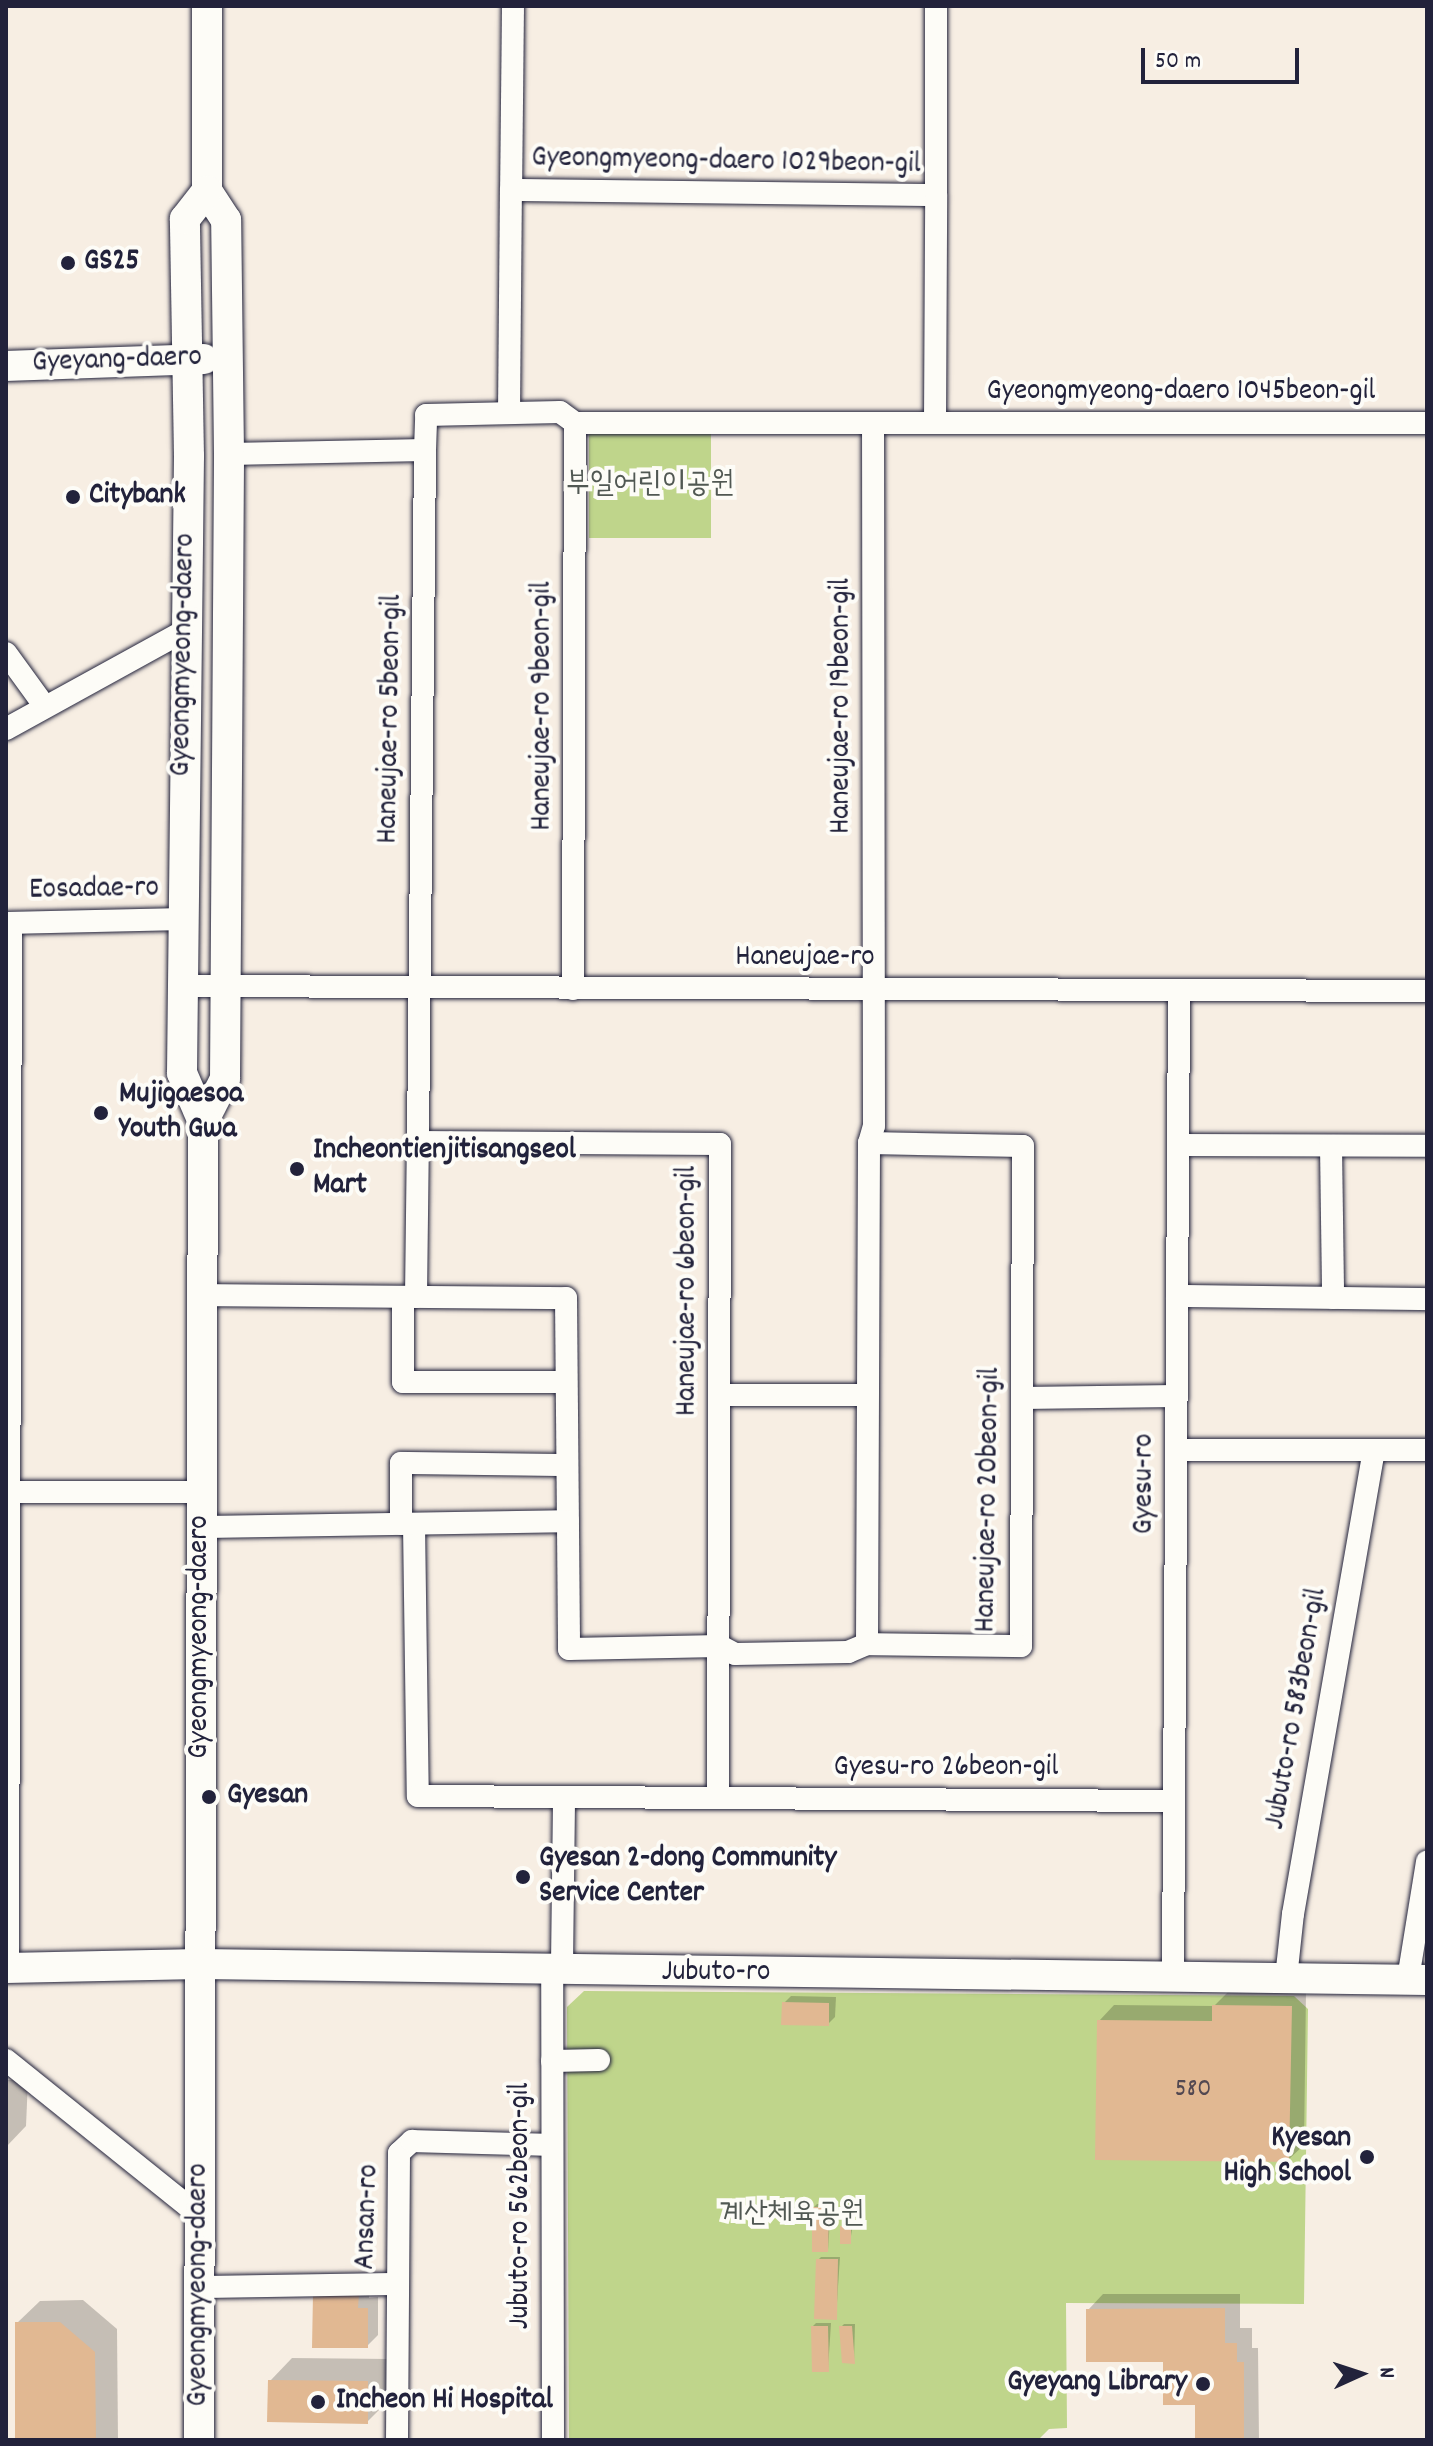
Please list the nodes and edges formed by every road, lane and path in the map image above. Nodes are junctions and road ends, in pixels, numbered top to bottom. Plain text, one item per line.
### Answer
1 (207, 6) edge
2 (513, 6) edge
3 (936, 6) edge
4 (511, 190) junction
5 (207, 191) junction
6 (936, 195) junction
7 (186, 359) junction
8 (228, 359) junction
9 (6, 366) edge
10 (509, 413) junction
11 (575, 423) junction
12 (873, 423) junction
13 (935, 423) junction
14 (1427, 423) edge
15 (425, 450) junction
16 (229, 454) junction
17 (184, 631) junction
18 (6, 653) edge
19 (43, 704) junction
20 (6, 729) edge
21 (184, 919) junction
22 (8, 923) edge
23 (184, 986) junction
24 (225, 987) junction
25 (419, 988) junction
26 (573, 989) junction
27 (873, 990) junction
28 (1179, 991) junction
29 (1427, 991) edge
30 (203, 1122) junction
31 (418, 1142) junction
32 (869, 1143) junction
33 (1178, 1145) junction
34 (1331, 1146) junction
35 (1427, 1146) edge
36 (202, 1295) junction
37 (1177, 1296) junction
38 (409, 1297) junction
39 (1333, 1298) junction
40 (1427, 1299) edge
41 (8, 1334) edge
42 (566, 1382) junction
43 (719, 1395) junction
44 (867, 1395) junction
45 (1176, 1396) junction
46 (1022, 1398) junction
47 (1176, 1450) junction
48 (1374, 1450) junction
49 (1427, 1450) edge
50 (567, 1465) junction
51 (8, 1492) edge
52 (202, 1492) junction
53 (568, 1521) junction
54 (408, 1524) junction
55 (201, 1527) junction
56 (7, 1644) edge
57 (867, 1644) junction
58 (720, 1646) junction
59 (564, 1797) junction
60 (718, 1797) junction
61 (7, 1799) edge
62 (1174, 1801) junction
63 (1427, 1862) edge
64 (200, 1964) junction
65 (7, 1968) edge
66 (556, 1972) junction
67 (1173, 1977) junction
68 (1286, 1978) junction
69 (1418, 1980) edge
70 (6, 2060) edge
71 (599, 2060) dead end
72 (552, 2061) junction
73 (552, 2145) junction
74 (200, 2216) junction
75 (397, 2284) junction
76 (200, 2287) junction
77 (199, 2440) edge
78 (397, 2440) edge
79 (553, 2440) edge

1 - 5 street, Gyeongmyeong-daero
2 - 4 street, Gyeongmyeong-daero 1029beon-gil
3 - 6 street, Gyeongmyeong-daero 1029beon-gil
4 - 6 street, Gyeongmyeong-daero 1029beon-gil
4 - 10 street
5 - 7 street, Gyeongmyeong-daero
5 - 8 street, Gyeongmyeong-daero
6 - 13 street
7 - 8 street, Gyeyang-daero
7 - 9 street, Gyeyang-daero
7 - 17 street, Gyeongmyeong-daero
8 - 16 street, Gyeongmyeong-daero
10 - 11 street, Gyeongmyeong-daero 1045beon-gil
10 - 15 street, Gyeongmyeong-daero 1045beon-gil
11 - 12 street, Gyeongmyeong-daero 1045beon-gil
11 - 26 street, Haneujae-ro 9beon-gil
12 - 13 street, Gyeongmyeong-daero 1045beon-gil
12 - 27 street, Haneujae-ro 19beon-gil
13 - 14 street, Gyeongmyeong-daero 1045beon-gil
15 - 16 street
15 - 25 street, Haneujae-ro 5beon-gil
16 - 24 street, Gyeongmyeong-daero
17 - 19 street
17 - 21 street, Gyeongmyeong-daero
18 - 19 street
19 - 20 street
21 - 22 street, Eosadae-ro
21 - 23 street, Gyeongmyeong-daero
22 - 41 street
23 - 24 street, Haneujae-ro
23 - 30 street, Gyeongmyeong-daero
24 - 25 street, Haneujae-ro
24 - 30 street, Gyeongmyeong-daero
25 - 26 street, Haneujae-ro
25 - 31 street
26 - 27 street, Haneujae-ro
27 - 28 street, Haneujae-ro
27 - 32 street
28 - 29 street, Haneujae-ro
28 - 33 street, Gyesu-ro
30 - 36 street, Gyeongmyeong-daero
31 - 38 street
31 - 43 street, Haneujae-ro 6beon-gil
32 - 44 street
32 - 46 street, Haneujae-ro 20beon-gil
33 - 34 street
33 - 37 street, Gyesu-ro
34 - 35 street
34 - 39 street
36 - 38 street
36 - 52 street, Gyeongmyeong-daero
37 - 39 street
37 - 45 street, Gyesu-ro
38 - 42 street
38 - 42 street
39 - 40 street
41 - 51 street
42 - 50 street
43 - 44 street
43 - 58 street, Haneujae-ro 6beon-gil
44 - 57 street
45 - 46 street
45 - 47 street, Gyesu-ro
46 - 57 street, Haneujae-ro 20beon-gil
47 - 48 street
47 - 62 street, Gyesu-ro
48 - 49 street
48 - 68 street, Jubuto-ro 583beon-gil
50 - 53 street
50 - 54 street
51 - 52 street
51 - 56 street
52 - 55 street, Gyeongmyeong-daero
53 - 54 street
53 - 58 street
54 - 55 street
54 - 59 street, Gyesu-ro 26beon-gil
55 - 64 street, Gyeongmyeong-daero
56 - 61 street
57 - 58 street
58 - 60 street, Haneujae-ro 6beon-gil
59 - 60 street, Gyesu-ro 26beon-gil
59 - 66 street, Jubuto-ro 562beon-gil
60 - 62 street, Gyesu-ro 26beon-gil
61 - 65 street
62 - 67 street, Gyesu-ro
63 - 69 street
64 - 65 street, Jubuto-ro
64 - 66 street, Jubuto-ro
64 - 74 street, Gyeongmyeong-daero
66 - 67 street, Jubuto-ro
66 - 72 street, Jubuto-ro 562beon-gil
67 - 68 street, Jubuto-ro
68 - 69 street, Jubuto-ro
70 - 74 street
71 - 72 street
72 - 73 street, Jubuto-ro 562beon-gil
73 - 75 street, Ansan-ro
73 - 79 street, Jubuto-ro 562beon-gil
74 - 76 street, Gyeongmyeong-daero
75 - 76 street
75 - 78 street, Ansan-ro
76 - 77 street, Gyeongmyeong-daero

